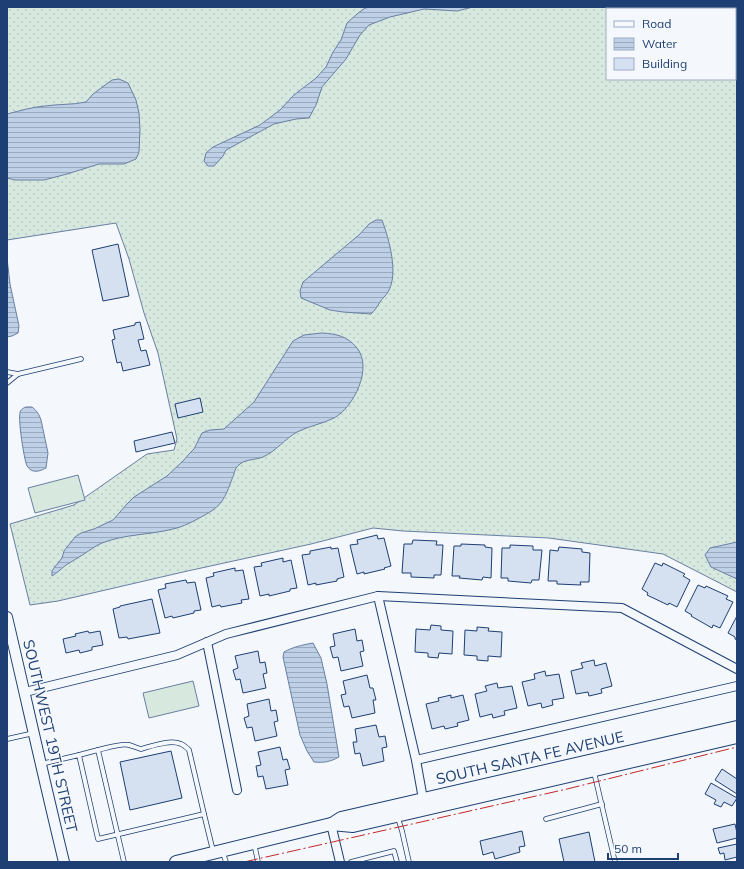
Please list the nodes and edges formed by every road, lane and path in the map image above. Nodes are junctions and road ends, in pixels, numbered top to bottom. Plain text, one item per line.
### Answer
1 (81, 359) dead end
2 (7, 372) edge
3 (18, 374) junction
4 (7, 383) edge
5 (378, 596) junction
6 (7, 617) edge
7 (207, 642) junction
8 (737, 669) edge
9 (737, 686) edge
10 (25, 692) junction
11 (737, 727) edge
12 (34, 733) junction
13 (737, 737) edge
14 (7, 739) edge
15 (98, 750) junction
16 (79, 755) junction
17 (416, 760) junction
18 (40, 764) junction
19 (594, 770) junction
20 (238, 790) dead end
21 (423, 799) junction
22 (602, 804) junction
23 (204, 814) junction
24 (397, 815) junction
25 (546, 819) dead end
26 (331, 824) junction
27 (117, 834) junction
28 (254, 843) junction
29 (221, 855) edge
30 (184, 861) edge
31 (64, 862) edge
32 (124, 862) edge
33 (258, 862) edge
34 (339, 862) edge
35 (351, 862) edge
36 (396, 862) edge
37 (409, 862) edge
38 (615, 862) edge

1 - 3 lane
2 - 3 lane
3 - 4 lane
5 - 7 street
5 - 8 street
5 - 17 street
6 - 10 street, SOUTHWEST 19TH STREET
7 - 10 street
7 - 20 street
9 - 17 street
10 - 12 street, SOUTHWEST 19TH STREET
11 - 21 main road, SOUTH SANTA FE AVENUE
12 - 14 lane
12 - 18 street, SOUTHWEST 19TH STREET
13 - 19 main road, SOUTH SANTA FE AVENUE
15 - 16 lane
15 - 23 lane
15 - 27 lane
16 - 18 lane
16 - 27 lane
17 - 21 street
18 - 31 street, SOUTHWEST 19TH STREET
19 - 22 lane
19 - 24 main road, SOUTH SANTA FE AVENUE
21 - 26 main road, SOUTH SANTA FE AVENUE
22 - 25 lane
22 - 38 lane
23 - 27 lane
23 - 29 lane
24 - 26 main road, SOUTH SANTA FE AVENUE
24 - 37 lane
26 - 28 main road, SOUTH SANTA FE AVENUE
26 - 34 street
27 - 32 lane
28 - 29 main road, SOUTH SANTA FE AVENUE
28 - 33 lane
29 - 30 main road, SOUTH SANTA FE AVENUE
35 - 36 lane

